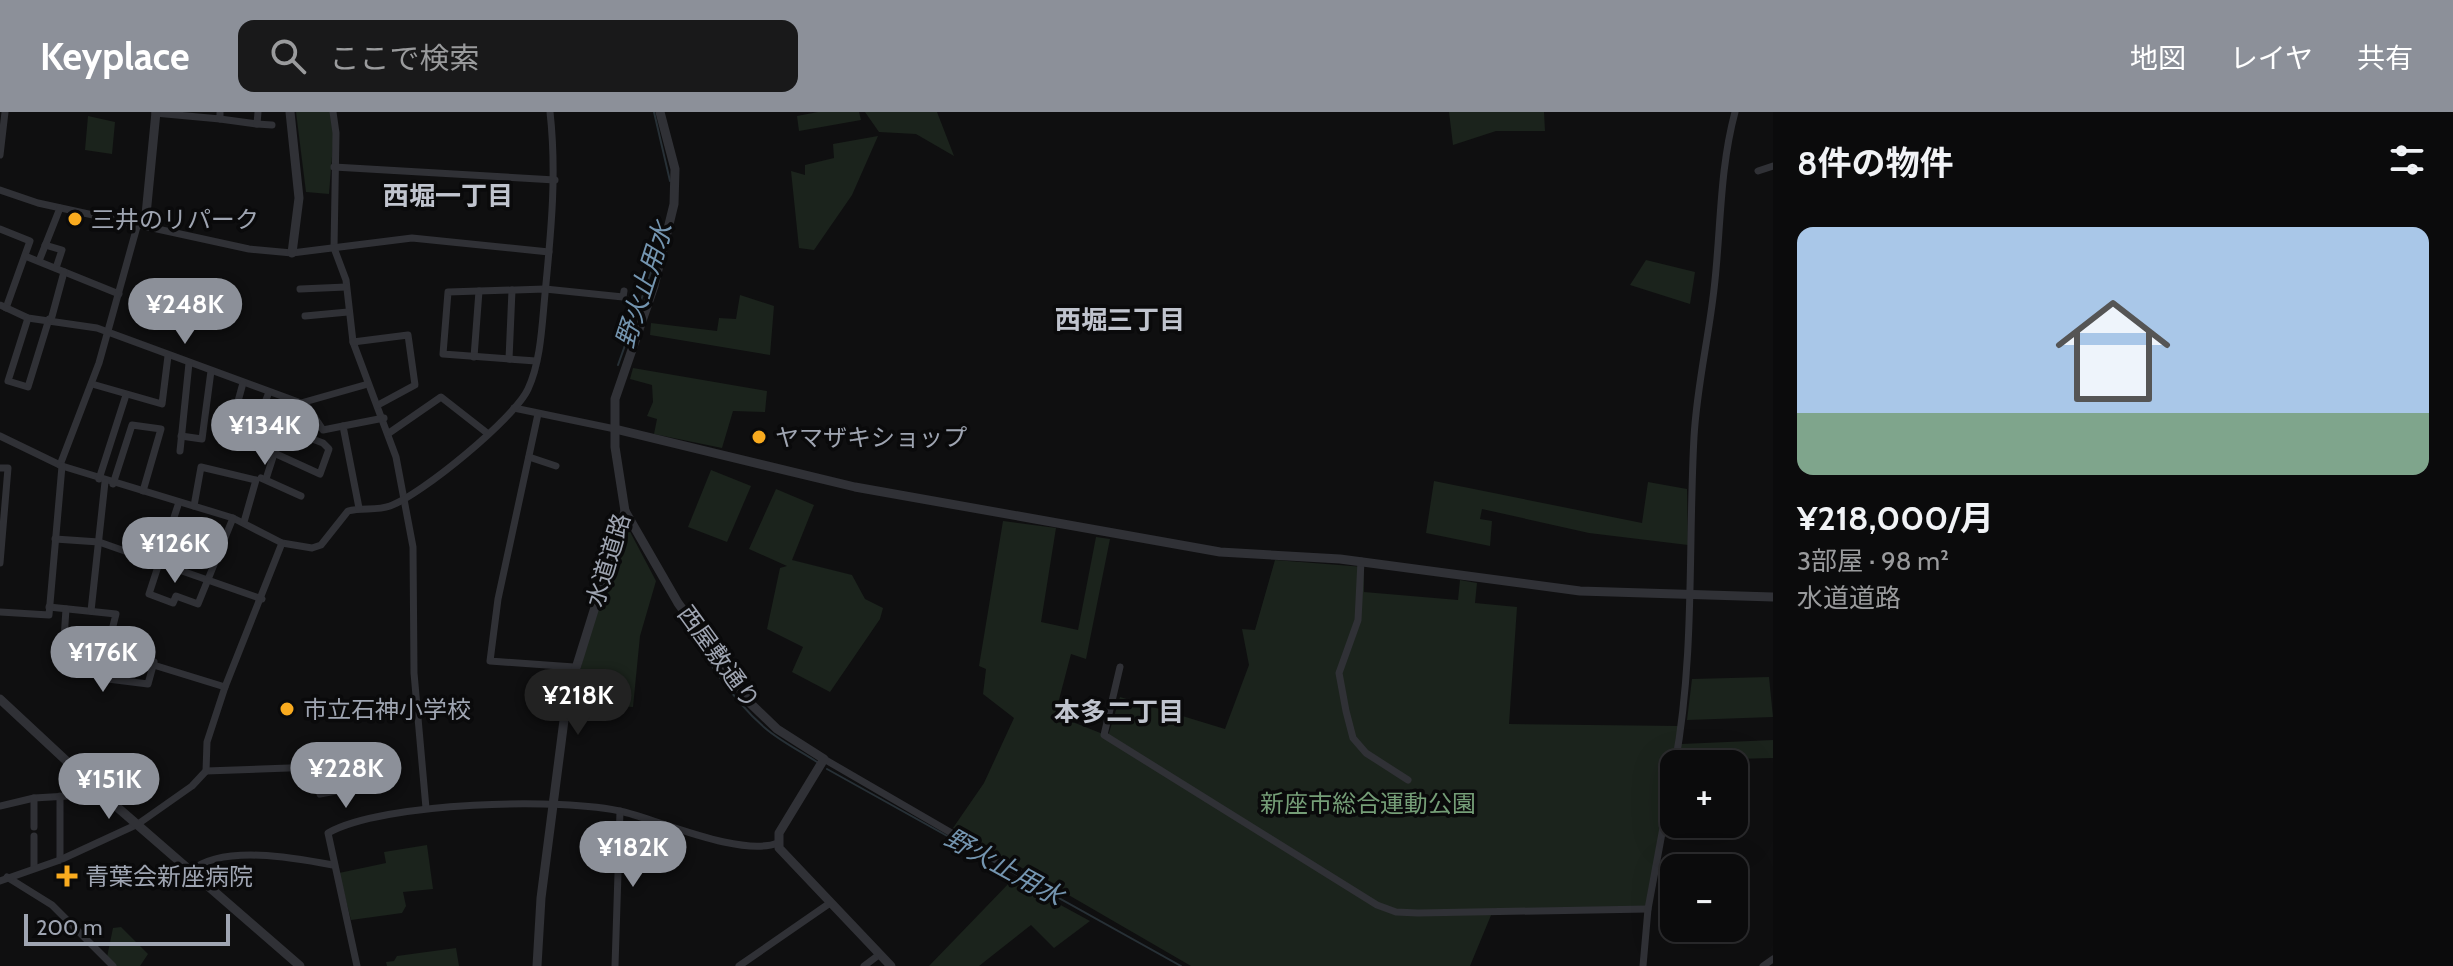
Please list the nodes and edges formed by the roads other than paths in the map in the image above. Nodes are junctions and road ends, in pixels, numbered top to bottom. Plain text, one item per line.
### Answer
1 (5, 112) edge
2 (258, 112) edge
3 (290, 112) edge
4 (333, 112) edge
5 (550, 112) edge
6 (660, 112) edge
7 (1735, 112) edge
8 (156, 113) edge
9 (187, 114) edge
10 (220, 116) edge
11 (257, 124) junction
12 (272, 125) dead end
13 (0, 155) edge
14 (1773, 166) edge
15 (334, 167) junction
16 (1758, 171) dead end
17 (555, 180) junction
18 (0, 190) edge
19 (60, 208) junction
20 (141, 224) junction
21 (0, 229) edge
22 (45, 245) junction
23 (334, 248) junction
24 (549, 252) junction
25 (292, 253) junction
26 (25, 256) junction
27 (39, 261) junction
28 (56, 268) junction
29 (64, 272) junction
30 (346, 287) junction
31 (300, 289) dead end
32 (545, 289) junction
33 (512, 290) junction
34 (479, 291) junction
35 (624, 291) dead end
36 (119, 294) junction
37 (3, 307) edge
38 (348, 312) junction
39 (305, 316) dead end
40 (28, 318) junction
41 (50, 320) junction
42 (109, 332) junction
43 (353, 342) junction
44 (168, 356) junction
45 (474, 357) junction
46 (509, 359) junction
47 (536, 361) junction
48 (189, 363) junction
49 (211, 371) junction
50 (243, 383) junction
51 (92, 384) junction
52 (368, 384) junction
53 (269, 392) junction
54 (126, 395) junction
55 (291, 401) junction
56 (305, 403) junction
57 (378, 405) junction
58 (514, 408) junction
59 (538, 414) junction
60 (384, 418) junction
61 (343, 426) junction
62 (283, 428) junction
63 (615, 429) junction
64 (389, 433) junction
65 (487, 433) junction
66 (0, 436) edge
67 (181, 436) junction
68 (180, 451) dead end
69 (274, 453) junction
70 (529, 457) junction
71 (61, 466) junction
72 (556, 466) dead end
73 (0, 468) edge
74 (266, 479) junction
75 (256, 480) junction
76 (106, 482) junction
77 (143, 491) junction
78 (301, 496) dead end
79 (402, 499) junction
80 (179, 502) junction
81 (2, 504) edge
82 (194, 506) junction
83 (359, 508) junction
84 (625, 511) junction
85 (233, 518) junction
86 (244, 522) junction
87 (55, 539) junction
88 (99, 542) junction
89 (282, 543) junction
90 (1361, 561) junction
91 (0, 563) edge
92 (160, 563) junction
93 (207, 580) junction
94 (1773, 597) edge
95 (1692, 598) junction
96 (262, 599) junction
97 (49, 607) junction
98 (66, 609) junction
99 (91, 611) junction
100 (0, 612) edge
101 (108, 651) junction
102 (63, 654) dead end
103 (154, 662) junction
104 (574, 667) junction
105 (1120, 667) dead end
106 (225, 687) junction
107 (0, 699) edge
108 (1677, 750) edge
109 (824, 759) junction
110 (206, 771) junction
111 (1408, 780) dead end
112 (363, 786) dead end
113 (102, 794) junction
114 (60, 796) junction
115 (34, 798) junction
116 (553, 805) junction
117 (0, 806) edge
118 (426, 808) junction
119 (620, 811) junction
120 (138, 824) junction
121 (1661, 838) edge
122 (778, 843) junction
123 (60, 860) junction
124 (333, 865) junction
125 (34, 868) junction
126 (191, 871) junction
127 (1029, 878) dead end
128 (4, 879) edge
129 (830, 903) junction
130 (1648, 909) junction
131 (880, 954) junction
132 (1773, 959) edge
133 (113, 966) edge
134 (300, 966) edge
135 (357, 966) edge
136 (537, 966) edge
137 (615, 966) edge
138 (739, 966) edge
139 (864, 966) edge
140 (891, 966) edge
141 (1643, 966) edge
142 (1763, 966) edge

1 - 13 street
2 - 11 street
3 - 25 street
4 - 15 street
5 - 17 street
6 - 63 street, 水道道路
7 - 95 street
8 - 9 street
8 - 20 street
9 - 10 street
10 - 11 street
11 - 12 street
14 - 16 street
15 - 17 street
15 - 23 street
17 - 24 street
18 - 19 street
19 - 20 street
19 - 22 street
20 - 25 street
20 - 36 street
21 - 26 street
22 - 27 street
22 - 28 street
23 - 24 street
23 - 25 street
23 - 30 street
24 - 32 street
26 - 27 street
26 - 37 street
27 - 28 street
28 - 29 street
29 - 36 street
29 - 41 street
30 - 31 street
30 - 38 street
32 - 33 street
32 - 35 street
32 - 47 street
33 - 34 street
33 - 46 street
34 - 45 street
34 - 45 street
36 - 42 street
37 - 40 street
38 - 39 street
38 - 43 street
40 - 41 street
40 - 41 street
41 - 42 street
42 - 44 street
42 - 51 street
43 - 52 street
43 - 57 street
44 - 48 street
44 - 54 street
45 - 46 street
46 - 47 street
47 - 58 street
48 - 49 street
48 - 67 street
49 - 50 street
49 - 67 street
50 - 53 street
50 - 53 street
51 - 54 street
51 - 71 street
52 - 56 street
52 - 57 street
53 - 55 street
54 - 76 street
55 - 56 street
55 - 62 street
56 - 61 street
57 - 60 street
58 - 59 street
58 - 65 street
59 - 63 street
59 - 70 street
60 - 61 street
60 - 64 street
61 - 83 street
62 - 69 street
62 - 69 street
63 - 84 street, 水道道路
63 - 90 street
64 - 65 street
64 - 79 street
65 - 79 street
66 - 71 street
67 - 68 street
69 - 74 street
70 - 72 street
70 - 104 street
71 - 76 street
71 - 87 street
73 - 81 street
74 - 75 street
74 - 78 street
75 - 82 street
75 - 86 street
76 - 77 street
76 - 77 street
76 - 88 street
77 - 80 street
79 - 83 street
79 - 118 street
80 - 82 street
80 - 92 street
81 - 91 street
82 - 85 street
83 - 89 street
84 - 104 street, 水道道路
84 - 109 street, 西屋敷通り
85 - 86 street
85 - 93 street
86 - 89 street
87 - 88 street
87 - 97 street
88 - 92 street
88 - 99 street
89 - 96 street
90 - 95 street
90 - 111 street
92 - 93 street
92 - 93 street
93 - 96 street
94 - 95 street
95 - 108 street
96 - 106 street
97 - 98 street
97 - 100 street
98 - 99 street
98 - 102 street
99 - 101 street
101 - 103 street
101 - 103 street
103 - 106 street
104 - 116 street, 水道道路
105 - 130 street
106 - 110 street
107 - 113 street
109 - 122 street
109 - 127 street
110 - 112 street
110 - 120 street
113 - 114 street
113 - 120 street
114 - 115 street
114 - 123 street
115 - 117 street
115 - 125 street
116 - 118 street
116 - 119 street
116 - 136 street, 水道道路
118 - 124 street
119 - 122 street
119 - 137 street
120 - 123 street
120 - 126 street
121 - 130 street
122 - 129 street
123 - 125 street
124 - 126 street
124 - 135 street
125 - 128 street
126 - 134 street
128 - 133 street
129 - 131 street
129 - 138 street
130 - 141 street
131 - 139 street
131 - 140 street
132 - 142 street

